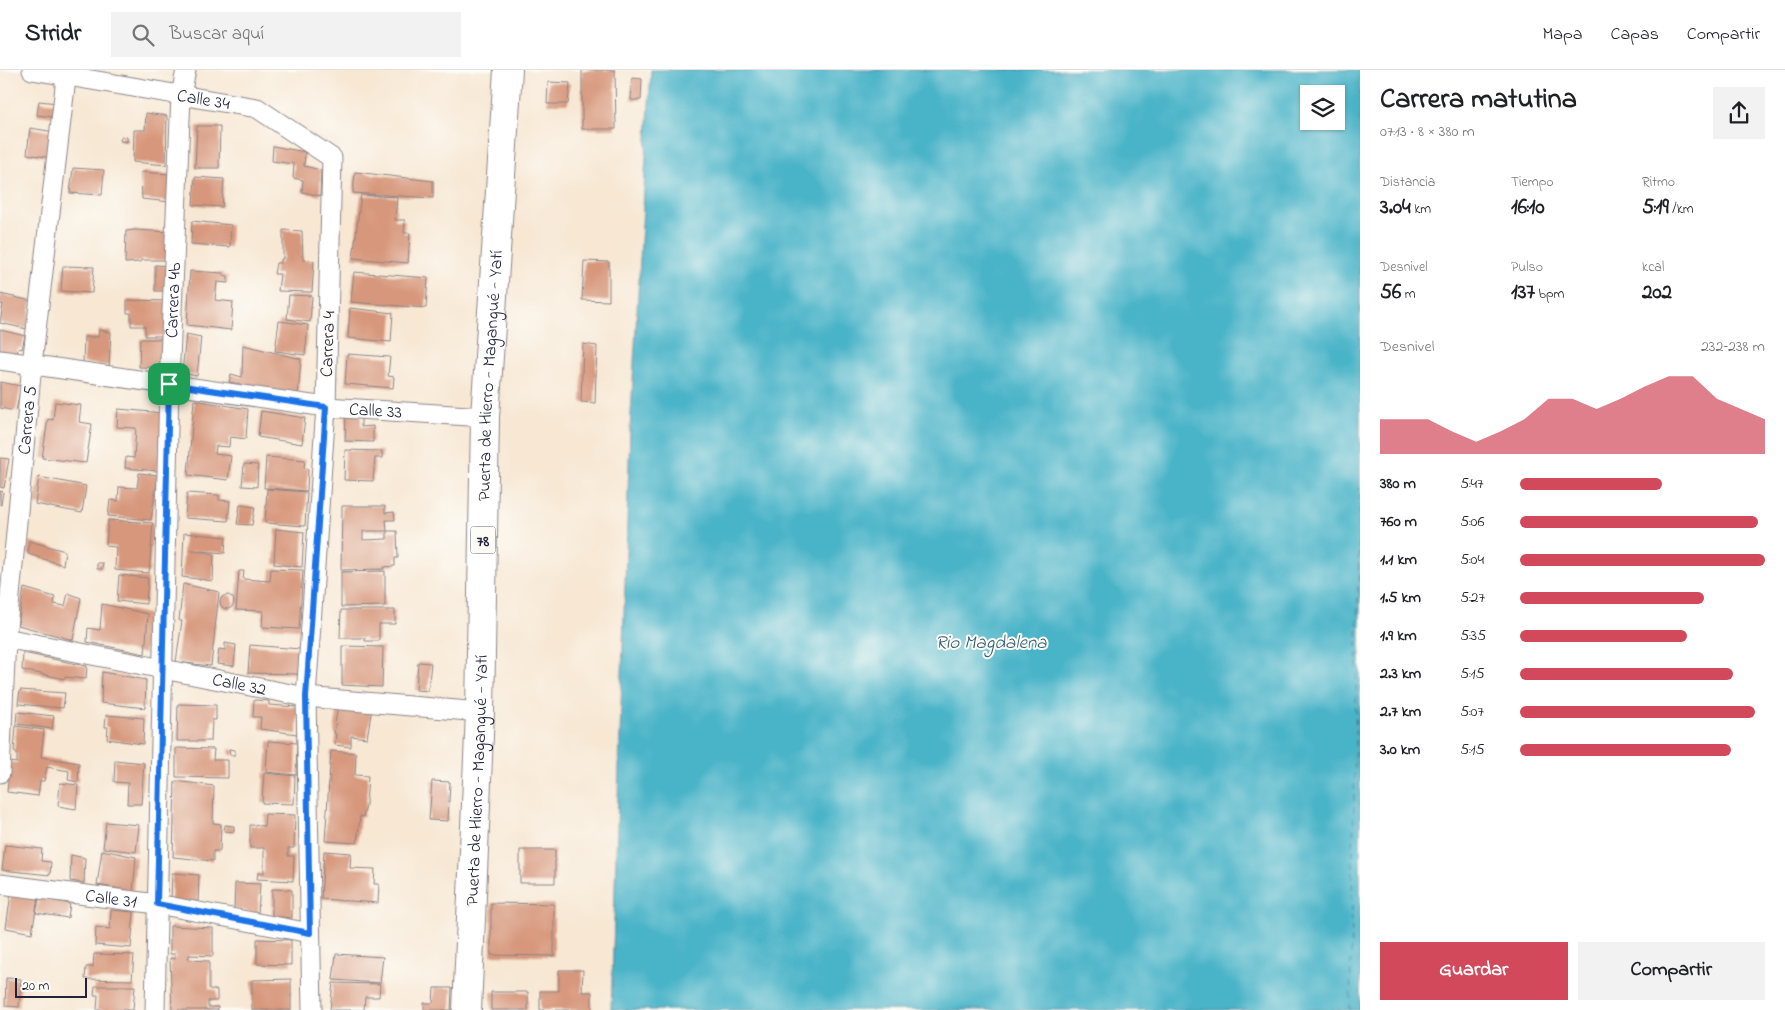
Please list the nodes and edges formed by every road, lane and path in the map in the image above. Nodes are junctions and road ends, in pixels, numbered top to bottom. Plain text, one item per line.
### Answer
1 (32, 70) edge
2 (186, 70) edge
3 (508, 70) edge
4 (67, 73) edge
5 (181, 95) junction
6 (332, 158) joint
7 (0, 360) edge
8 (32, 364) junction
9 (169, 384) junction
10 (326, 407) junction
11 (485, 417) junction
12 (3, 638) edge
13 (162, 669) junction
14 (306, 697) junction
15 (480, 712) junction
16 (0, 773) edge
17 (0, 884) edge
18 (157, 904) junction
19 (310, 933) junction
20 (155, 1010) edge
21 (312, 1010) edge
22 (467, 1010) edge

1 - 4 street, Calle 34
2 - 5 street, Carrera 4b
3 - 11 highway, Puerta de Hierro - Magangué - Yatí / 78
4 - 5 street, Calle 34
4 - 8 street, Carrera 5
5 - 6 street, Calle 34
5 - 9 street, Carrera 4b
6 - 10 street, Carrera 4
7 - 8 street, Calle 33
8 - 9 street, Calle 33
8 - 12 street, Carrera 5
9 - 10 street, Calle 33
9 - 13 street, Carrera 4b
10 - 11 street, Calle 33
10 - 14 street, Carrera 4
11 - 15 highway, Puerta de Hierro - Magangué - Yatí / 78
12 - 13 street, Calle 32
12 - 16 street, Carrera 5
13 - 14 street, Calle 32
13 - 18 street, Carrera 4b
14 - 15 street, Calle 32
14 - 19 street, Carrera 4
15 - 22 highway, Puerta de Hierro - Magangué - Yatí / 78
17 - 18 street, Calle 31
18 - 19 street, Calle 31
18 - 20 street, Carrera 4b
19 - 21 street, Carrera 4

